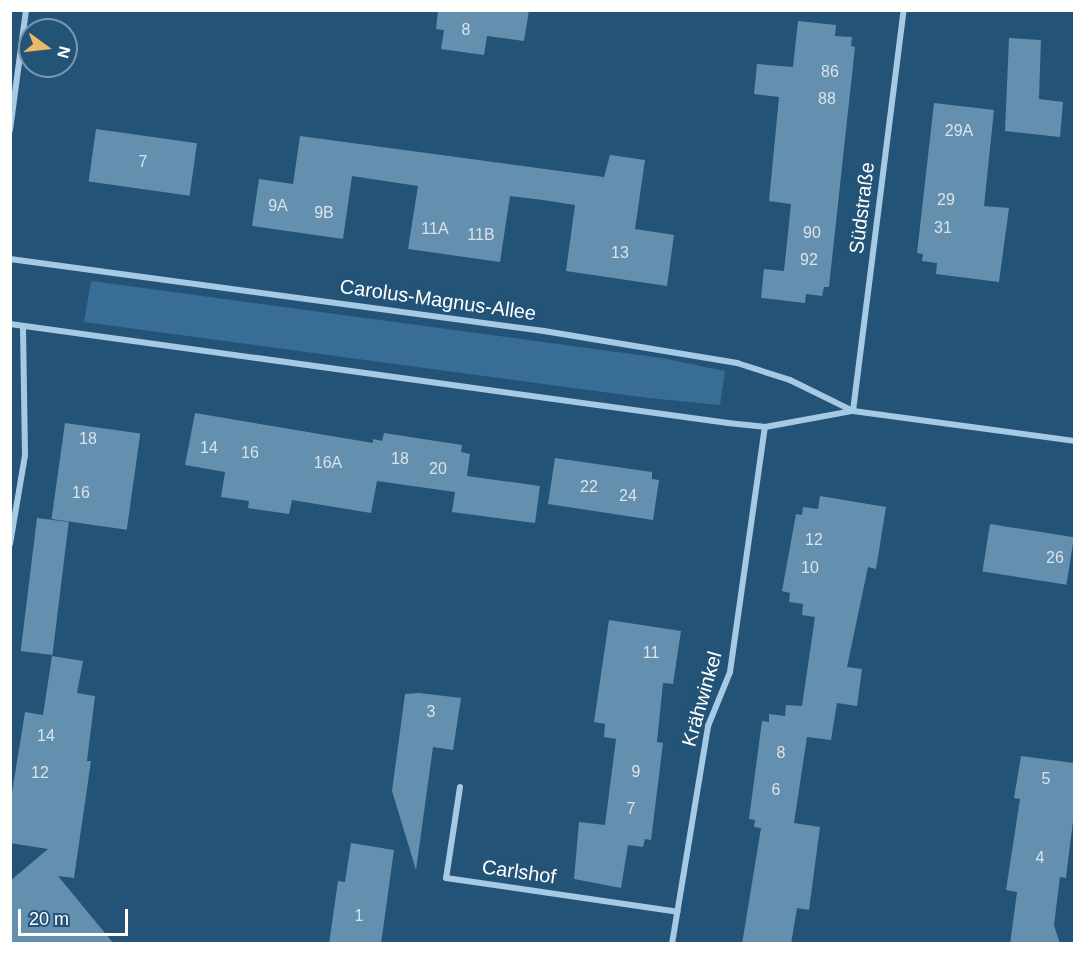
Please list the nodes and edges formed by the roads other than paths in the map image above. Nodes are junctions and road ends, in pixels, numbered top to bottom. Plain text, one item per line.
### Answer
1 (26, 10) edge
2 (904, 10) edge
3 (10, 130) edge
4 (10, 259) edge
5 (10, 324) edge
6 (23, 326) junction
7 (853, 411) junction
8 (765, 426) junction
9 (1074, 441) edge
10 (10, 544) edge
11 (460, 787) dead end
12 (678, 912) junction
13 (672, 944) edge

1 - 3 street
2 - 7 street, Südstraße
4 - 7 street, Carolus-Magnus-Allee
5 - 6 street, Carolus-Magnus-Allee
6 - 8 street, Carolus-Magnus-Allee
6 - 10 street
7 - 8 street, Carolus-Magnus-Allee
7 - 9 street, Carolus-Magnus-Allee
8 - 12 street, Krähwinkel
11 - 12 street, Carlshof
12 - 13 street, Krähwinkel

